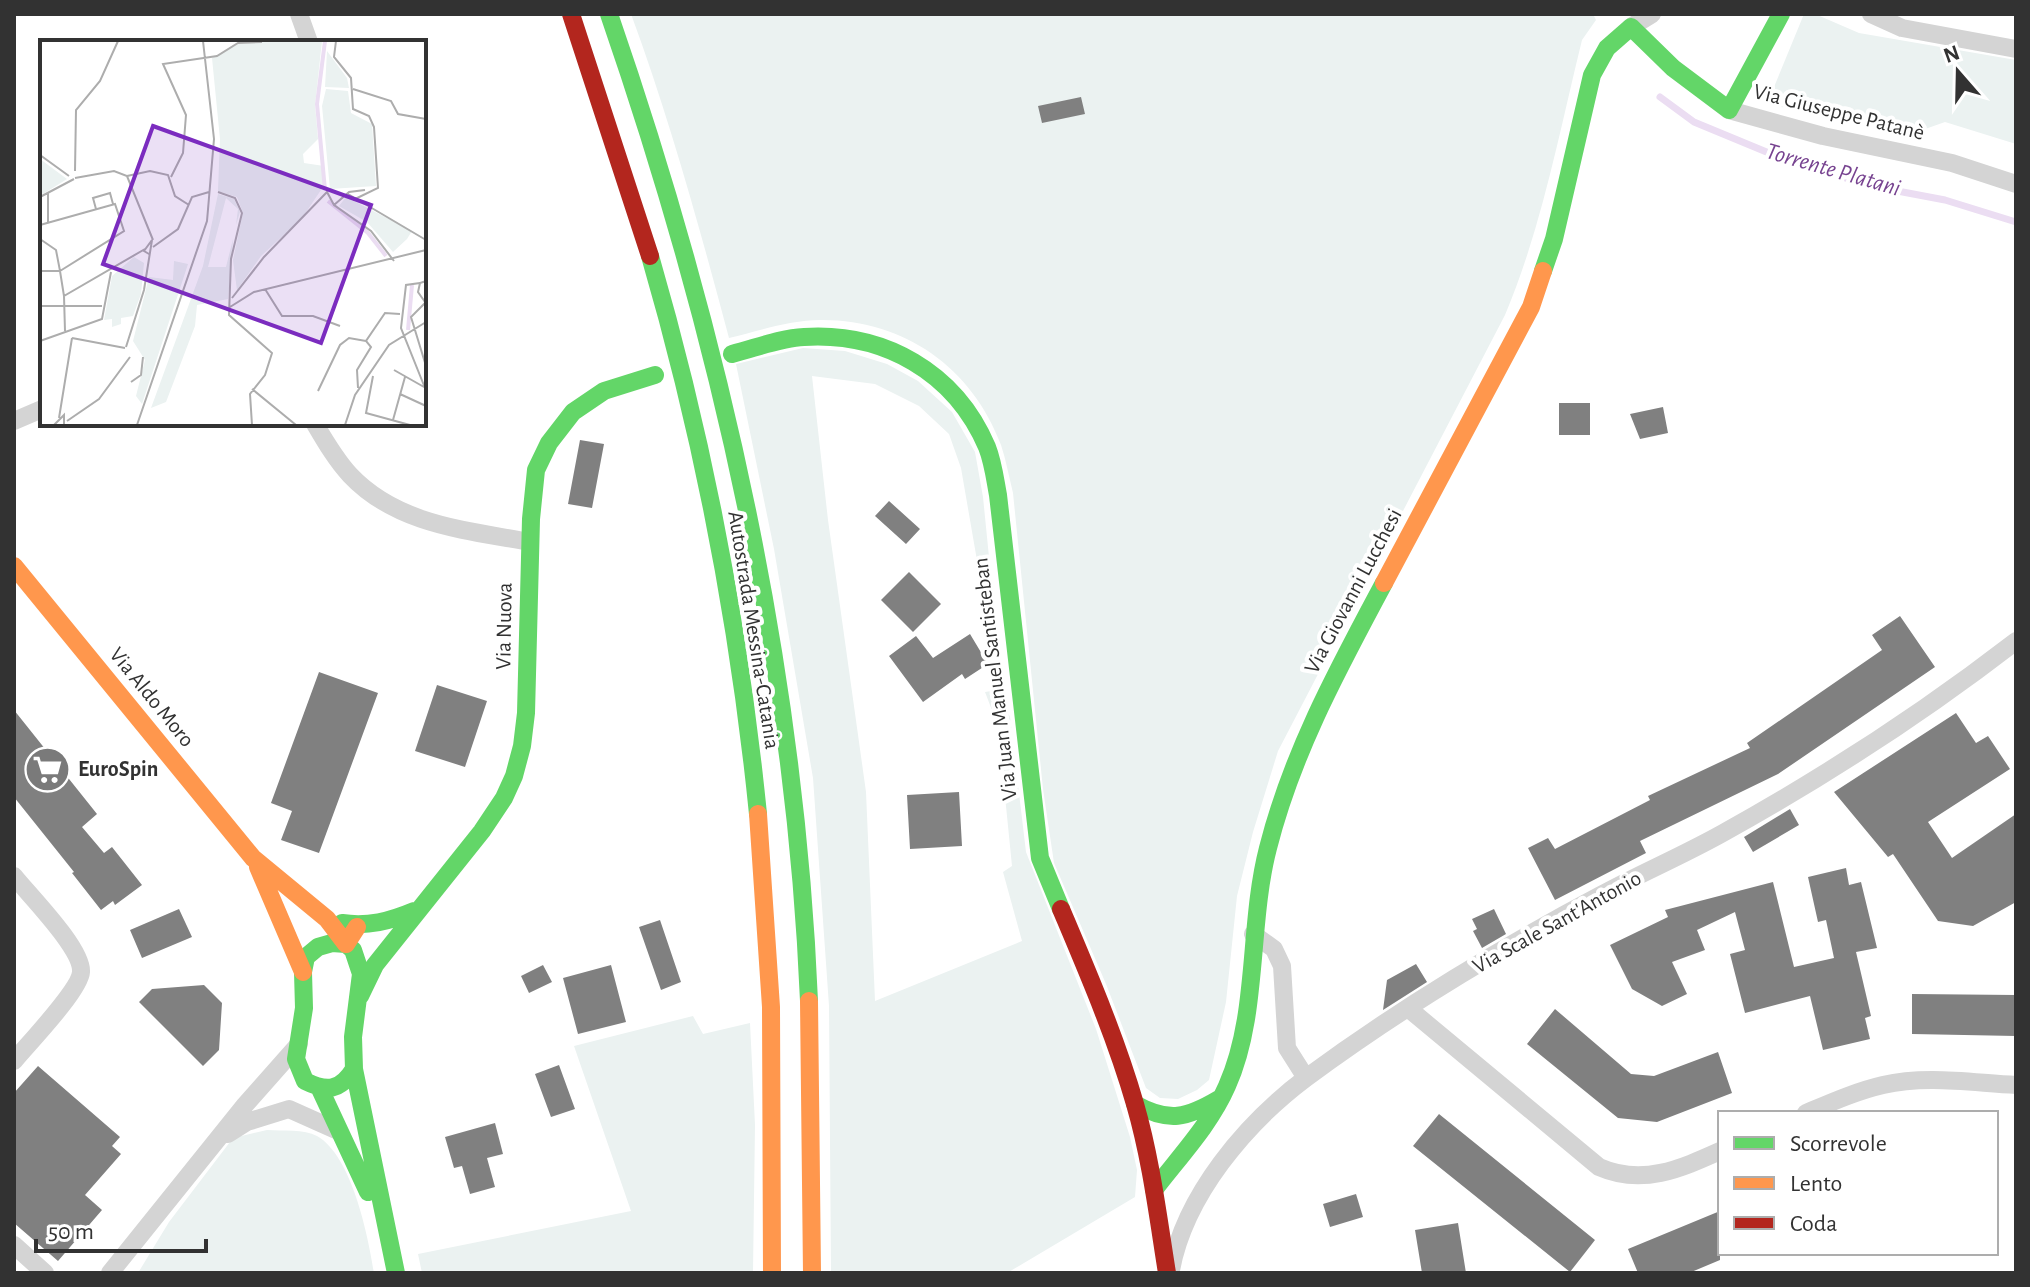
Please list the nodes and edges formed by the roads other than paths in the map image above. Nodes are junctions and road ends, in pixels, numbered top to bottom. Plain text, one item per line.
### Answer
1 (299, 14) edge
2 (571, 14) edge
3 (609, 14) edge
4 (1652, 14) edge
5 (1781, 14) edge
6 (1871, 14) edge
7 (1631, 27) junction
8 (308, 40) edge
9 (2016, 49) edge
10 (1729, 110) junction
11 (2016, 184) edge
12 (732, 354) dead end
13 (655, 375) dead end
14 (40, 410) edge
15 (14, 421) edge
16 (316, 426) edge
17 (530, 542) junction
18 (14, 566) edge
19 (2016, 641) edge
20 (253, 858) junction
21 (14, 876) edge
22 (417, 911) junction
23 (327, 919) junction
24 (357, 927) junction
25 (1253, 934) junction
26 (346, 944) junction
27 (303, 972) junction
28 (360, 996) junction
29 (1409, 1009) junction
30 (299, 1044) junction
31 (14, 1061) edge
32 (354, 1069) junction
33 (1306, 1078) junction
34 (2016, 1085) edge
35 (320, 1089) junction
36 (1221, 1098) junction
37 (1135, 1104) junction
38 (289, 1109) junction
39 (1811, 1111) edge
40 (336, 1130) junction
41 (218, 1139) junction
42 (1718, 1152) edge
43 (1154, 1190) junction
44 (1183, 1230) junction
45 (387, 1238) junction
46 (14, 1245) edge
47 (1160, 1245) junction
48 (45, 1273) edge
49 (110, 1273) edge
50 (396, 1273) edge
51 (772, 1273) edge
52 (812, 1273) edge
53 (1168, 1273) edge

1 - 8 street
2 - 51 main road, Autostrada Messina-Catania
3 - 52 main road, Autostrada Messina-Catania
4 - 7 street
5 - 10 main road
6 - 9 street
7 - 10 main road, Via Giuseppe Patanè
7 - 25 main road, Via Giovanni Lucchesi
10 - 11 street, Via Giuseppe Patanè
12 - 37 main road, Via Juan Manuel Santisteban
13 - 17 main road, Via Nuova
14 - 15 street
16 - 17 street
17 - 22 main road, Via Nuova
18 - 20 main road, Via Aldo Moro
19 - 29 street, Via Scale Sant'Antonio
20 - 23 main road
20 - 27 main road
21 - 31 street
22 - 24 main road
22 - 28 main road, Via Nuova
23 - 24 main road
23 - 26 main road
24 - 26 main road
25 - 33 street
25 - 36 main road, Via Giovanni Lucchesi
26 - 27 main road
26 - 28 main road
27 - 30 main road
28 - 32 main road
29 - 33 street, Via Scale Sant'Antonio
29 - 42 street
30 - 35 main road
30 - 41 street
32 - 35 main road
32 - 45 main road
33 - 44 street, Via Scale Sant'Antonio
34 - 39 street
35 - 38 street
35 - 40 main road
36 - 37 main road
36 - 43 main road, Via Giovanni Lucchesi
37 - 43 main road, Via Juan Manuel Santisteban
38 - 40 street
38 - 41 street
40 - 45 main road
41 - 49 street
43 - 47 main road, Via Juan Manuel Santisteban
44 - 47 street
44 - 53 street, Via Scale Sant'Antonio
45 - 50 main road
46 - 48 street
47 - 53 main road, Via Juan Manuel Santisteban

